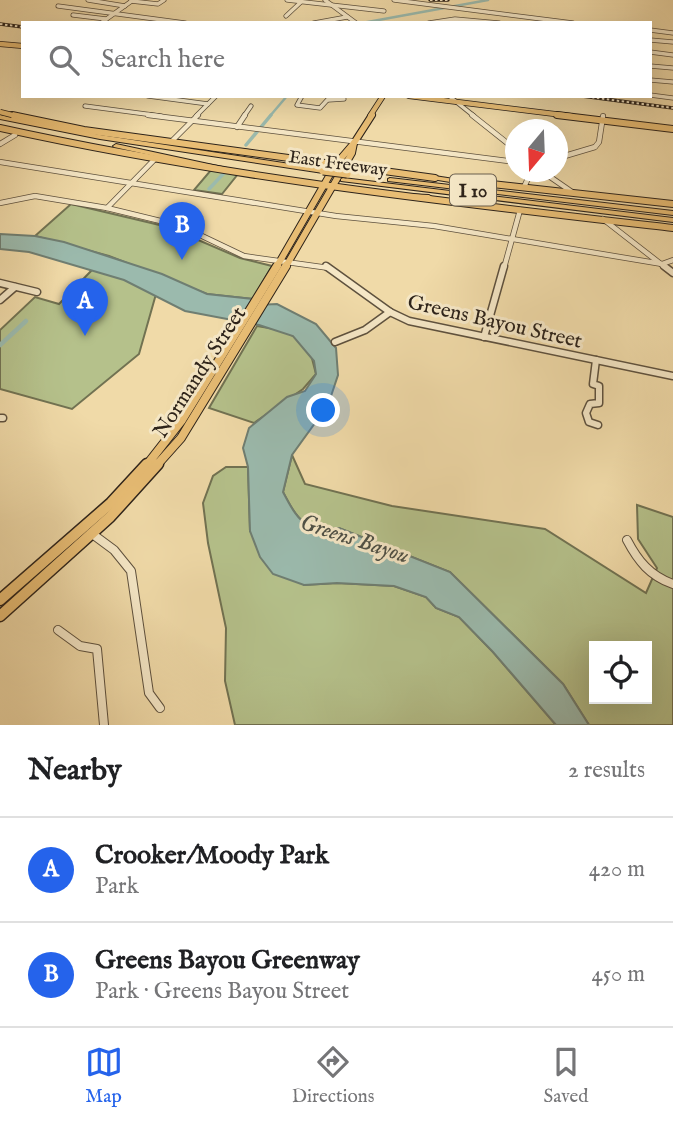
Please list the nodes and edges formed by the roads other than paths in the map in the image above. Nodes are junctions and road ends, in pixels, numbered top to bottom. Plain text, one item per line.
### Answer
1 (88, 0) edge
2 (164, 0) edge
3 (287, 0) edge
4 (325, 0) edge
5 (394, 0) edge
6 (132, 1) edge
7 (301, 2) edge
8 (332, 5) junction
9 (58, 6) dead end
10 (125, 6) junction
11 (384, 11) dead end
12 (113, 14) junction
13 (73, 15) dead end
14 (286, 16) dead end
15 (348, 17) junction
16 (106, 19) junction
17 (104, 21) edge
18 (169, 21) edge
19 (325, 21) edge
20 (353, 21) edge
21 (446, 21) edge
22 (480, 21) edge
23 (557, 21) edge
24 (652, 31) edge
25 (673, 34) edge
26 (652, 40) edge
27 (673, 42) edge
28 (0, 44) edge
29 (21, 46) edge
30 (652, 52) edge
31 (673, 55) edge
32 (652, 66) edge
33 (673, 68) edge
34 (652, 80) edge
35 (673, 82) edge
36 (652, 95) edge
37 (673, 97) edge
38 (163, 98) edge
39 (214, 98) edge
40 (301, 98) edge
41 (330, 98) edge
42 (382, 98) edge
43 (452, 99) edge
44 (335, 103) dead end
45 (208, 104) junction
46 (85, 106) dead end
47 (251, 106) dead end
48 (603, 118) junction
49 (2, 120) edge
50 (192, 121) junction
51 (237, 127) junction
52 (673, 127) edge
53 (15, 135) junction
54 (138, 135) junction
55 (100, 138) junction
56 (173, 140) junction
57 (505, 141) edge
58 (354, 143) junction
59 (0, 144) edge
60 (116, 146) junction
61 (249, 152) junction
62 (111, 153) junction
63 (568, 155) edge
64 (154, 160) junction
65 (505, 161) edge
66 (0, 162) edge
67 (336, 164) junction
68 (349, 166) junction
69 (227, 170) junction
70 (321, 175) junction
71 (428, 177) junction
72 (345, 181) junction
73 (526, 182) edge
74 (558, 182) joint
75 (132, 183) junction
76 (333, 186) junction
77 (524, 187) junction
78 (551, 190) junction
79 (572, 192) junction
80 (407, 196) junction
81 (0, 203) edge
82 (673, 204) edge
83 (599, 205) junction
84 (107, 208) junction
85 (520, 210) junction
86 (315, 212) junction
87 (673, 213) edge
88 (621, 214) junction
89 (603, 219) junction
90 (673, 220) edge
91 (624, 222) junction
92 (673, 228) edge
93 (618, 230) junction
94 (512, 239) junction
95 (673, 260) edge
96 (281, 261) junction
97 (290, 262) junction
98 (662, 264) junction
99 (673, 273) edge
100 (0, 283) edge
101 (15, 287) junction
102 (37, 292) dead end
103 (0, 300) edge
104 (390, 312) junction
105 (484, 337) junction
106 (335, 342) dead end
107 (596, 360) junction
108 (673, 376) edge
109 (598, 425) dead end
110 (88, 531) junction
111 (627, 540) dead end
112 (673, 584) edge
113 (11, 597) edge
114 (0, 616) edge
115 (58, 630) dead end
116 (160, 708) dead end
117 (104, 725) edge

1 - 10 street
2 - 6 street
3 - 7 street
4 - 8 street
5 - 23 street
6 - 10 street
7 - 8 street
7 - 14 street
8 - 11 street
8 - 15 street
9 - 12 street
10 - 12 street
12 - 16 street
12 - 18 street
13 - 16 street
15 - 19 street
15 - 20 street
16 - 17 street
21 - 22 street
24 - 25 street
26 - 27 street
28 - 29 main road
30 - 31 street
32 - 33 street
34 - 35 street
36 - 37 street
38 - 45 street
39 - 45 street
40 - 41 street
41 - 44 street
42 - 58 main road, Normandy Street
43 - 48 main road
43 - 57 street
45 - 50 street
46 - 50 street
47 - 51 street
48 - 52 main road
48 - 63 street
49 - 53 main road
49 - 54 main road
49 - 54 main road
49 - 55 highway, East Freeway / I 10
49 - 60 highway, East Freeway / I 10
49 - 62 main road
50 - 51 street
50 - 56 street
51 - 58 street
53 - 59 street
53 - 62 main road
54 - 56 main road
55 - 61 highway
55 - 70 highway, East Freeway / I 10
56 - 61 main road
58 - 65 street
58 - 67 main road, Normandy Street
58 - 68 main road, Normandy Street
60 - 69 highway
60 - 70 highway, East Freeway / I 10
61 - 70 main road
62 - 64 main road
64 - 69 main road
64 - 75 street
66 - 75 street
67 - 68 main road
67 - 70 main road, Normandy Street
67 - 70 main road
68 - 71 main road
68 - 72 main road
68 - 76 main road, Normandy Street
69 - 70 main road
70 - 72 highway, East Freeway / I 10
70 - 76 main road
70 - 86 main road, Normandy Street
71 - 77 main road
71 - 83 highway
72 - 76 main road
72 - 80 main road
72 - 83 highway, East Freeway / I 10
72 - 88 highway, East Freeway / I 10
73 - 77 street
74 - 78 street
74 - 79 street
75 - 84 street
75 - 86 street
76 - 86 main road, Normandy Street
77 - 78 main road
78 - 79 main road
79 - 82 main road
80 - 85 main road
80 - 88 highway
81 - 84 street, Greens Bayou Street
83 - 87 highway, East Freeway / I 10
84 - 96 street, Greens Bayou Street
85 - 89 main road
85 - 94 street
86 - 94 street
86 - 96 main road, Normandy Street
86 - 97 main road, Normandy Street
88 - 90 highway, East Freeway / I 10
89 - 91 main road
89 - 93 street
91 - 92 main road
91 - 93 street
93 - 98 street
94 - 98 street
94 - 105 street
95 - 98 street
96 - 97 street, Greens Bayou Street
96 - 110 main road, Normandy Street
97 - 104 street, Greens Bayou Street
97 - 110 main road, Normandy Street
98 - 99 street
100 - 101 street
101 - 102 street
101 - 103 street
104 - 105 street, Greens Bayou Street
104 - 106 street
105 - 107 street, Greens Bayou Street
107 - 108 street, Greens Bayou Street
107 - 109 street
110 - 113 main road, Normandy Street
110 - 116 street
111 - 112 street
113 - 114 main road, Normandy Street
115 - 117 street

